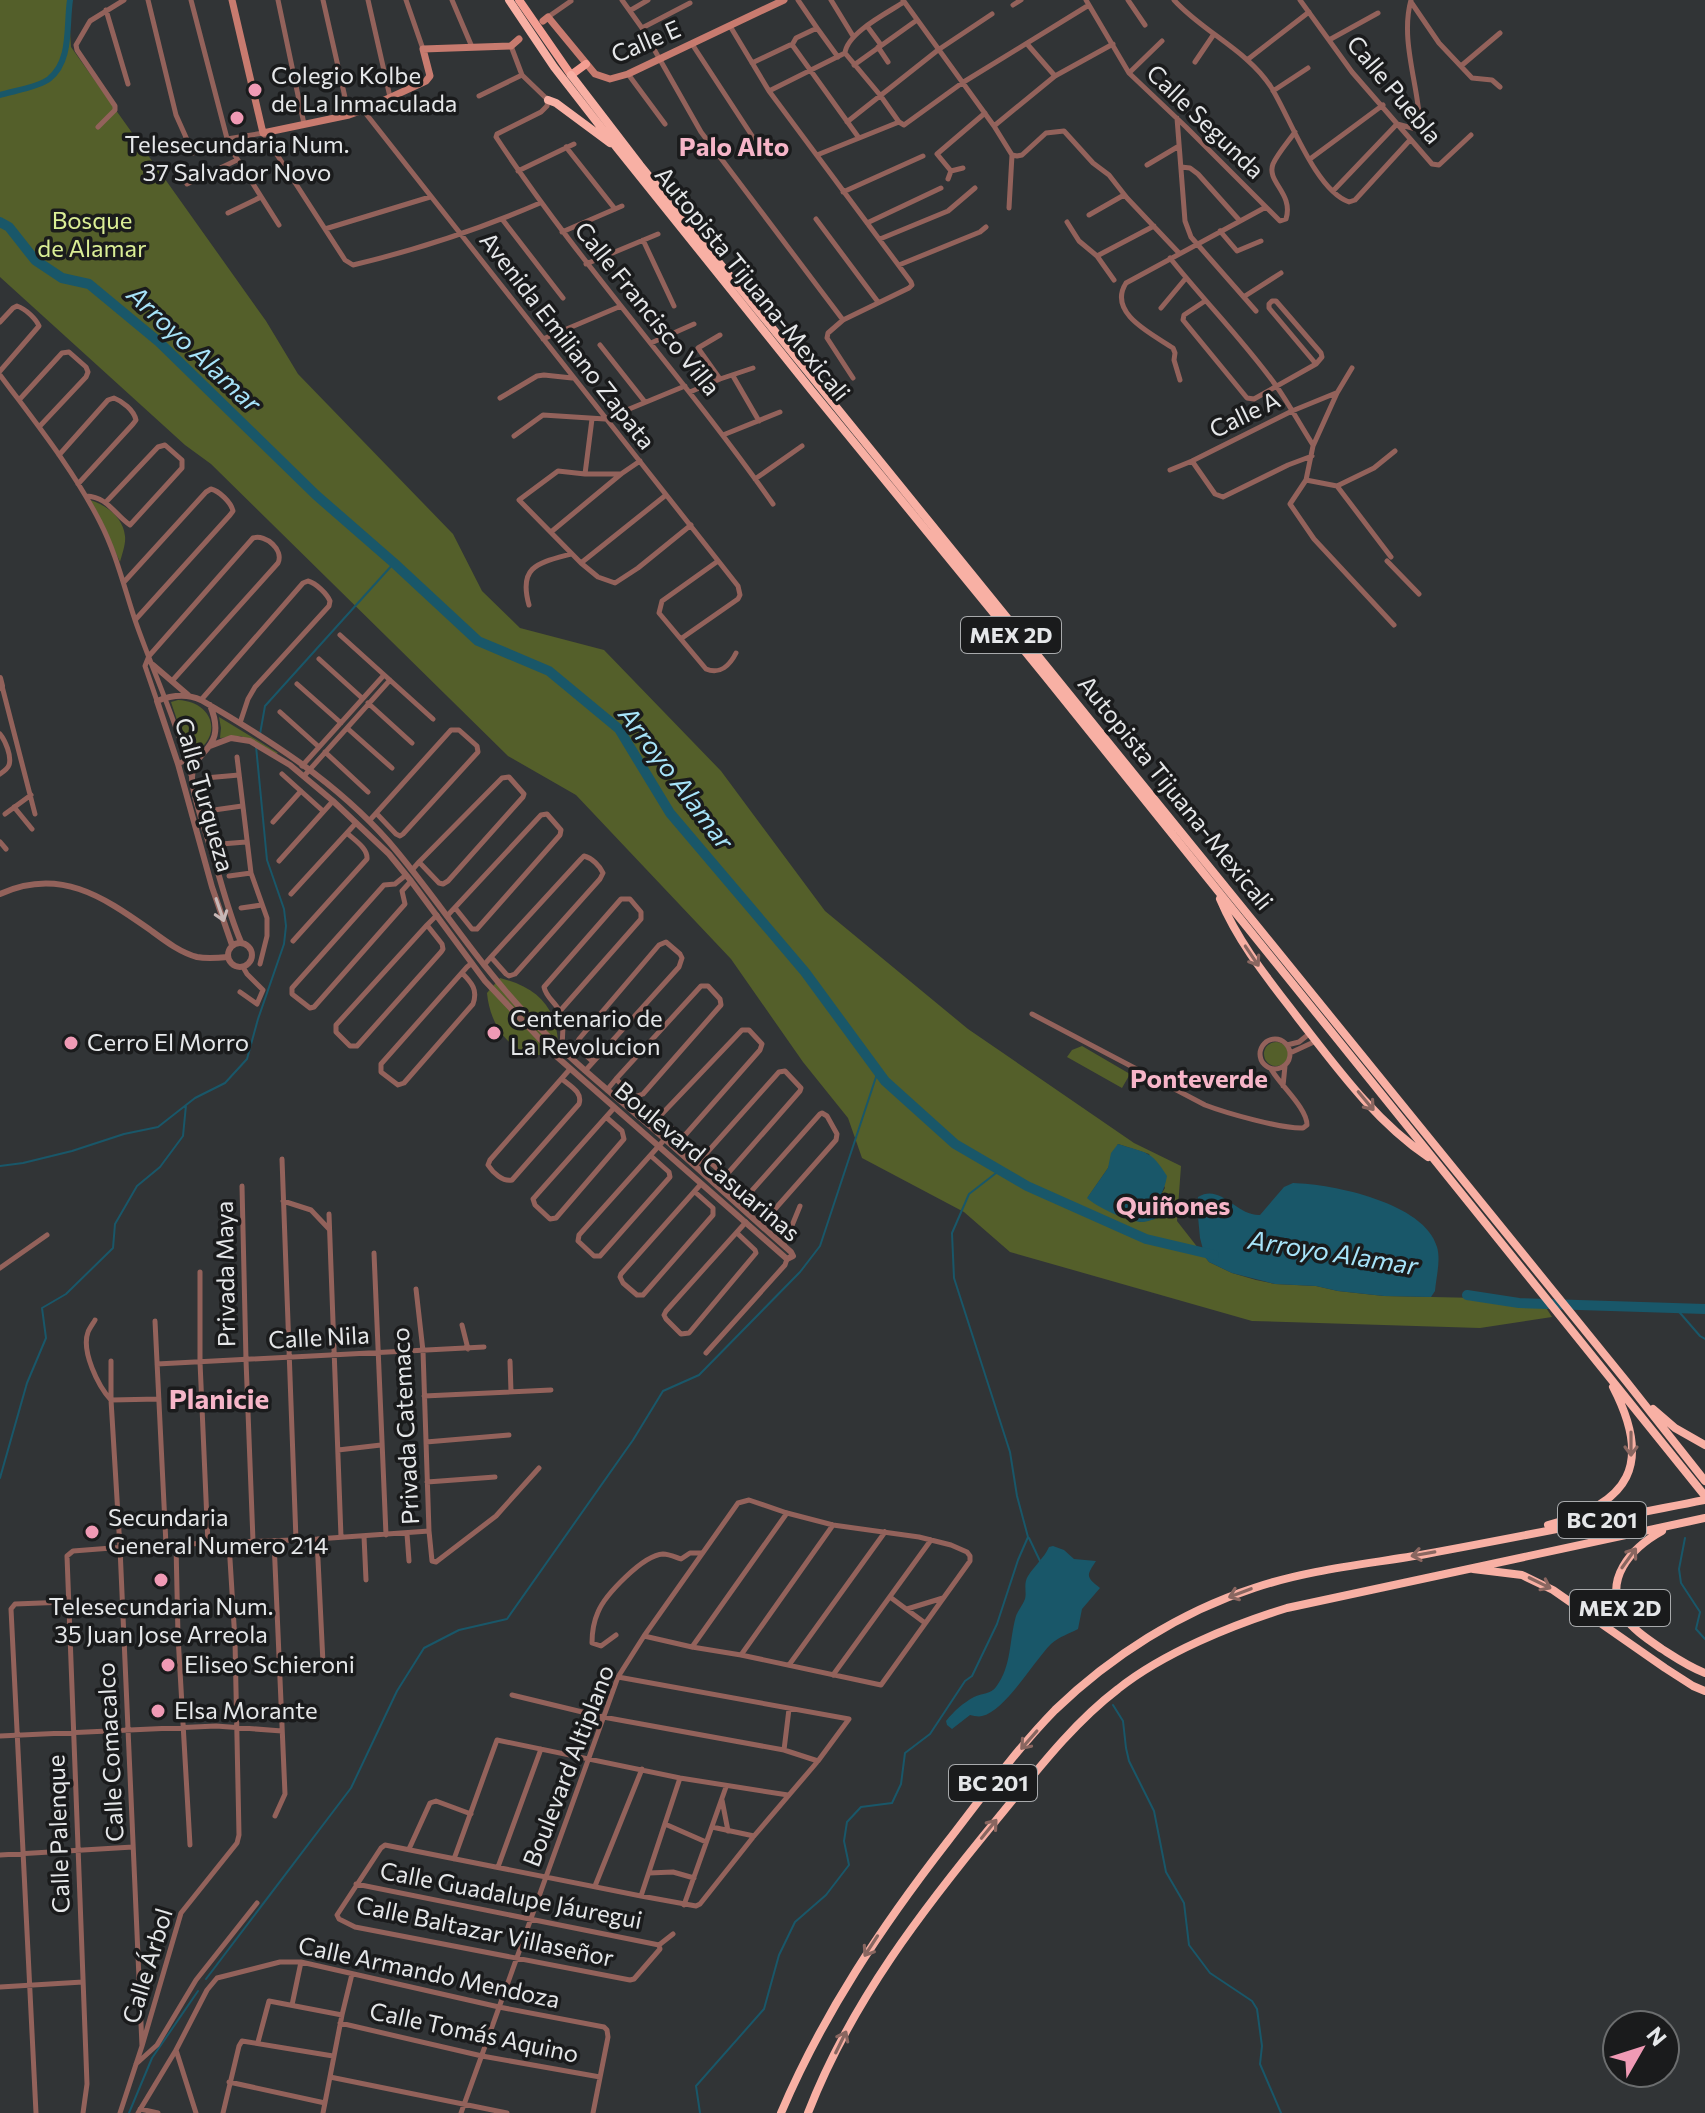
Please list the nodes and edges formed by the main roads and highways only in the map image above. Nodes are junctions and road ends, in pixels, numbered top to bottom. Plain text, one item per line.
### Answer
1 (232, 0) edge
2 (509, 0) edge
3 (519, 0) edge
4 (784, 0) edge
5 (545, 19) road end
6 (519, 39) dead end
7 (586, 64) junction
8 (571, 75) junction
9 (548, 103) road end
10 (617, 148) junction
11 (1215, 888) junction
12 (1438, 1164) junction
13 (1522, 1262) junction
14 (1602, 1359) junction
15 (1606, 1372) junction
16 (1626, 1381) junction
17 (1705, 1445) edge
18 (1701, 1481) edge
19 (1705, 1498) edge
20 (1705, 1518) edge
21 (1673, 1525) junction
22 (1499, 1540) junction
23 (1465, 1568) junction
24 (1705, 1673) edge
25 (1705, 1691) edge
26 (781, 2113) edge
27 (808, 2113) edge

1 - 6 main road
2 - 10 highway, Autopista Tijuana-Mexicali / MEX 2D
3 - 8 highway, Autopista Tijuana-Mexicali / MEX 2D
4 - 7 main road, Calle E
5 - 7 main road, Calle E
7 - 8 highway
8 - 13 highway, Autopista Tijuana-Mexicali / MEX 2D
9 - 10 highway
10 - 11 highway, Autopista Tijuana-Mexicali / MEX 2D
11 - 12 highway, Autopista Tijuana-Mexicali / MEX 2D
11 -> 12 highway
12 - 13 highway, Autopista Tijuana-Mexicali / MEX 2D
13 - 14 highway, Autopista Tijuana-Mexicali / MEX 2D
14 - 15 highway, Autopista Tijuana-Mexicali / MEX 2D
14 - 16 highway, Autopista Tijuana-Mexicali / MEX 2D
15 - 18 highway, MEX 2D
15 -> 22 highway
16 - 17 highway, MEX 2D
16 - 18 highway
18 - 19 highway, MEX 2D
19 - 22 highway, BC 201
20 - 21 highway, MEX 2D
21 - 23 highway, MEX 2D
24 -> 21 highway, MEX 2D
22 -> 26 highway, BC 201
23 -> 25 highway
27 -> 23 highway, BC 201

